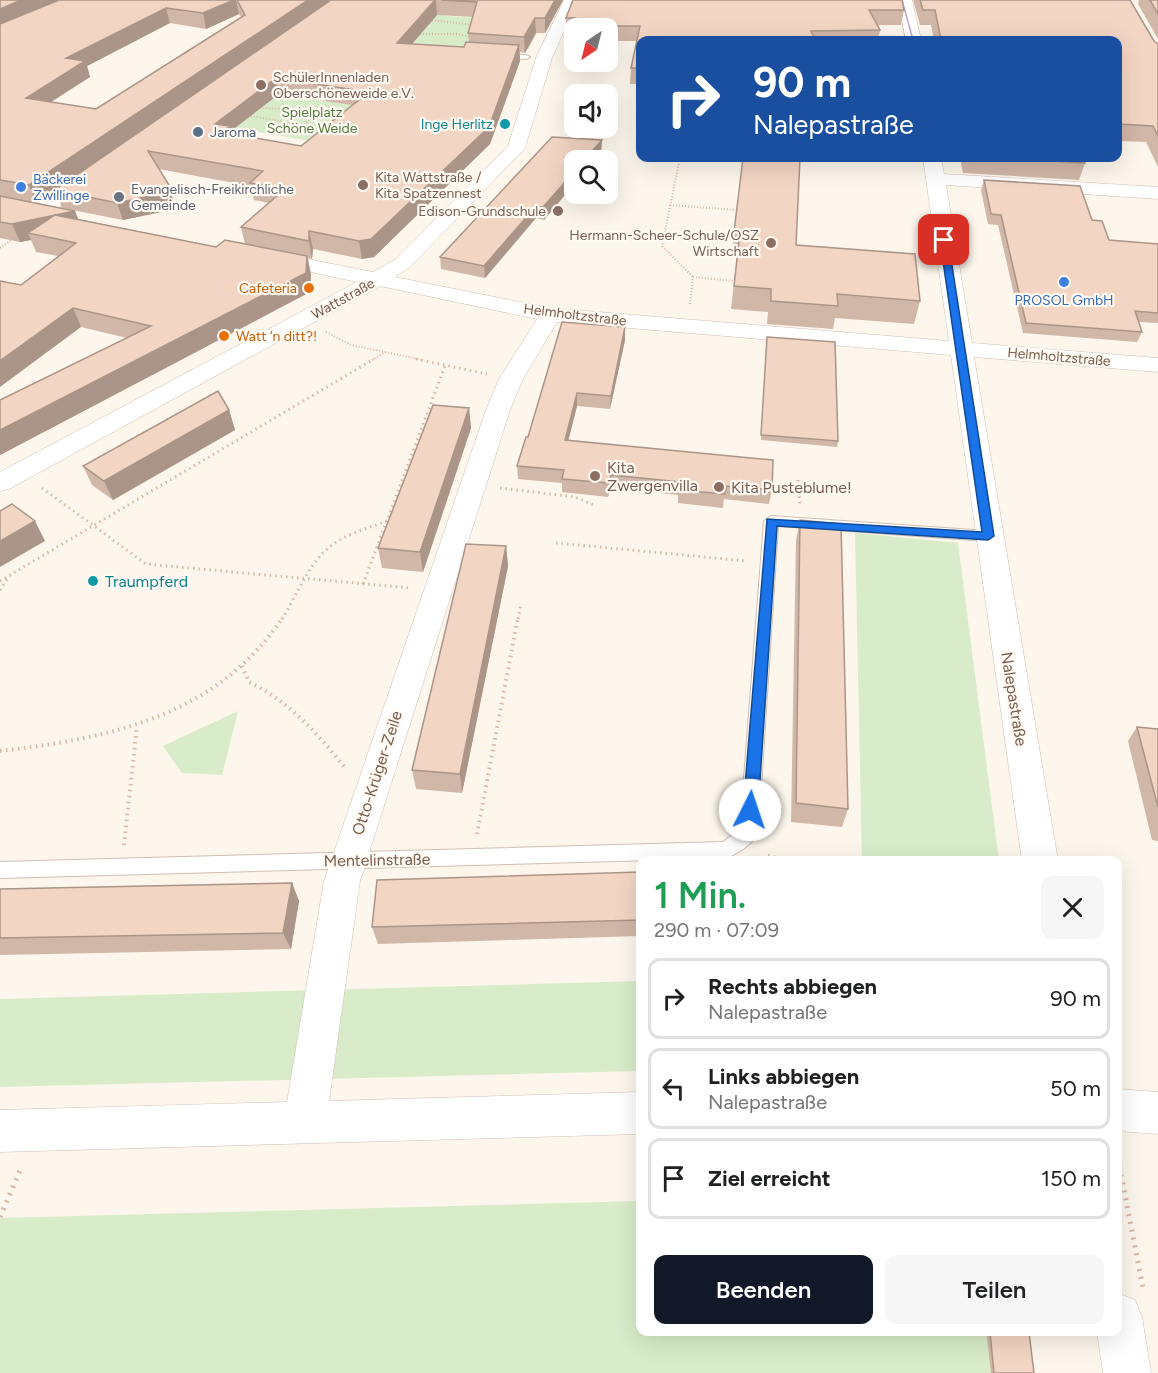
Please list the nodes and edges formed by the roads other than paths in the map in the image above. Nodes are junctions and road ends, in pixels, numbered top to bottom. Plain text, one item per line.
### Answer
1 (571, 0) edge
2 (905, 0) edge
3 (913, 36) edge
4 (491, 55) edge
5 (526, 57) edge
6 (933, 162) edge
7 (107, 164) edge
8 (935, 179) junction
9 (1158, 193) edge
10 (18, 207) edge
11 (39, 212) junction
12 (64, 217) edge
13 (249, 254) edge
14 (378, 280) junction
15 (550, 315) junction
16 (962, 349) junction
17 (1158, 365) edge
18 (0, 483) edge
19 (988, 536) junction
20 (1039, 856) edge
21 (347, 862) junction
22 (0, 870) edge
23 (1122, 1110) edge
24 (636, 1113) edge
25 (1158, 1113) edge
26 (305, 1121) junction
27 (19, 1130) edge
28 (1131, 1306) edge
29 (1127, 1373) edge

1 - 14 street, Wattstraße
2 - 3 street
4 - 5 lane
6 - 8 street, Nalepastraße
7 - 11 street
8 - 9 street
8 - 16 street, Nalepastraße
10 - 11 street
11 - 12 street
13 - 14 street, Helmholtzstraße
14 - 15 street, Helmholtzstraße
14 - 18 street, Wattstraße
15 - 16 street, Helmholtzstraße
15 - 21 street, Otto-Krüger-Zeile
16 - 17 street, Helmholtzstraße
16 - 19 street, Nalepastraße
19 - 20 street, Nalepastraße
19 - 21 lane, Mentelinstraße
21 - 22 lane, Mentelinstraße
21 - 26 street, Otto-Krüger-Zeile
23 - 25 street
24 - 26 street
26 - 27 street
28 - 29 street

